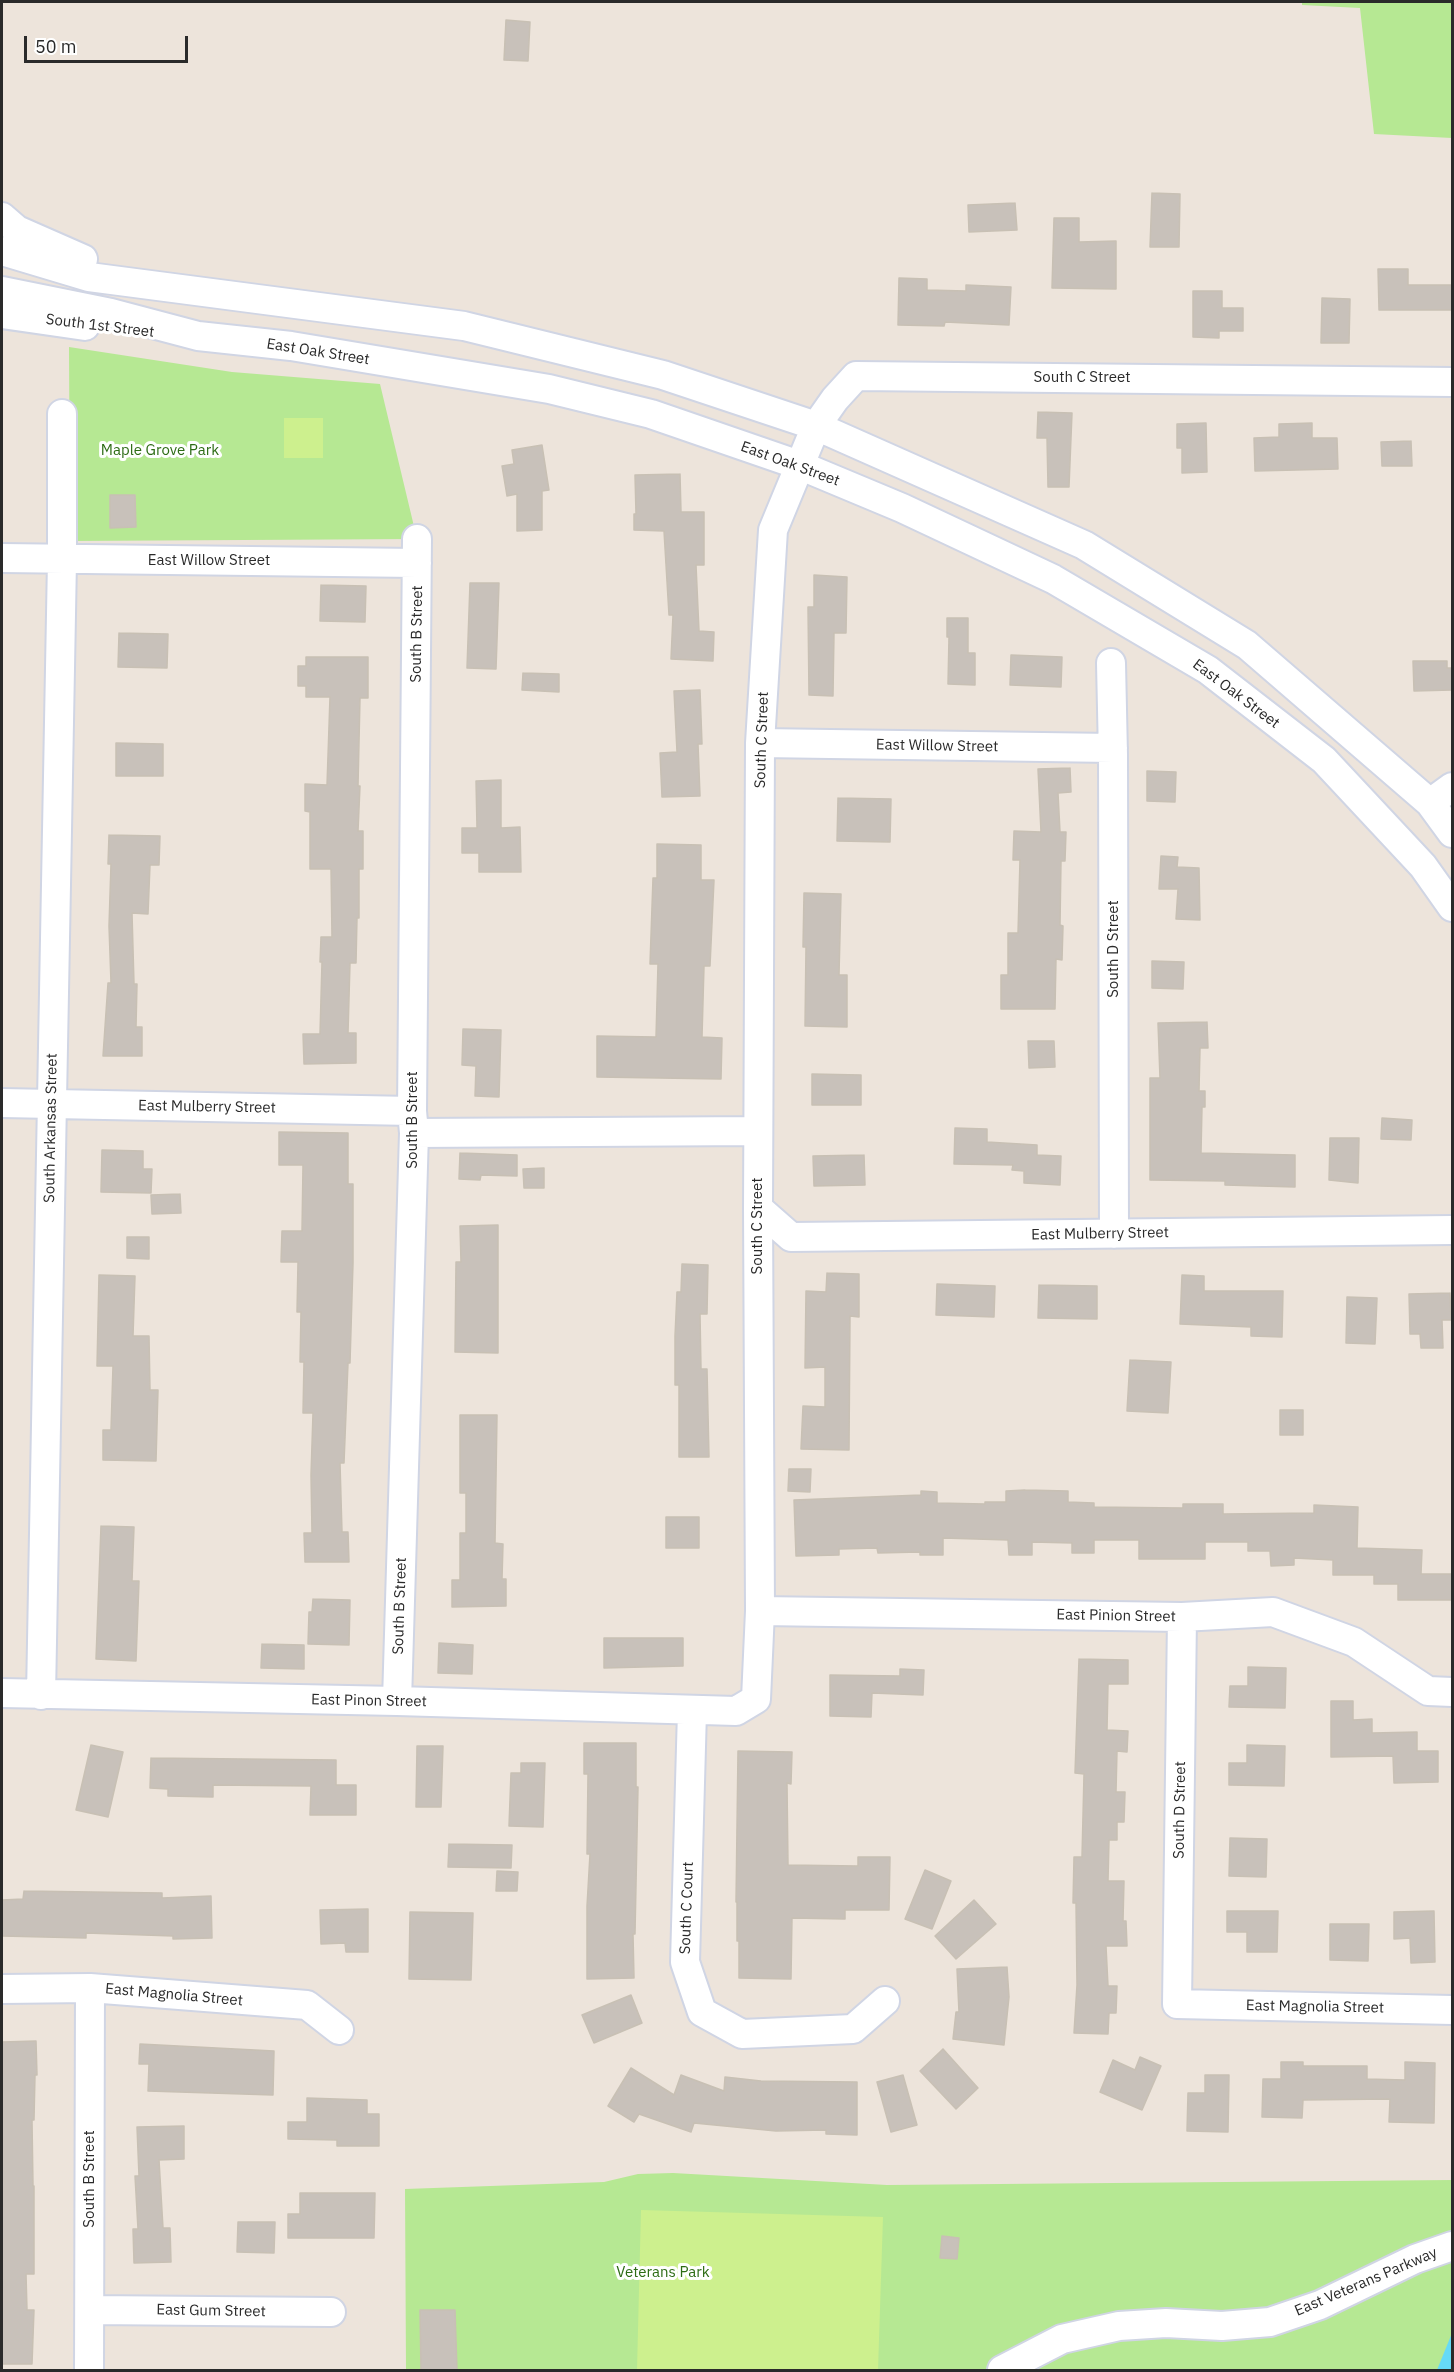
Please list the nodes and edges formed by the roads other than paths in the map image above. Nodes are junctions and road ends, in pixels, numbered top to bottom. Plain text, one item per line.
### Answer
1 (2, 217) edge
2 (2, 250) edge
3 (138, 283) junction
4 (2, 291) edge
5 (2, 314) edge
6 (198, 336) junction
7 (1452, 382) edge
8 (62, 414) dead end
9 (816, 426) junction
10 (799, 465) junction
11 (417, 551) joint
12 (2, 558) edge
13 (62, 560) junction
14 (1111, 663) dead end
15 (760, 743) junction
16 (1113, 748) junction
17 (1452, 787) edge
18 (1430, 803) junction
19 (1452, 833) edge
20 (1452, 907) edge
21 (2, 1103) edge
22 (51, 1104) junction
23 (413, 1122) junction
24 (758, 1131) junction
25 (758, 1208) junction
26 (1452, 1230) edge
27 (1114, 1234) junction
28 (760, 1611) junction
29 (1182, 1617) junction
30 (1452, 1692) edge
31 (2, 1693) edge
32 (41, 1695) junction
33 (397, 1701) junction
34 (693, 1711) junction
35 (736, 1712) joint
36 (90, 1988) junction
37 (2, 1989) edge
38 (885, 2001) dead end
39 (1177, 2004) joint
40 (1452, 2010) edge
41 (339, 2030) dead end
42 (1452, 2246) edge
43 (90, 2310) junction
44 (331, 2312) dead end
45 (89, 2370) edge
46 (1002, 2370) edge

1 - 3 street
2 - 3 street
3 - 9 street
4 - 6 street, East Oak Street
5 - 6 street, South 1st Street
6 - 10 street, East Oak Street
7 - 9 street, South C Street
8 - 13 street, South Arkansas Street
9 - 10 street, South C Street
9 - 18 street
10 - 15 street, South C Street
10 - 20 street, East Oak Street
11 - 13 street, East Willow Street
11 - 23 street, South B Street
12 - 13 street, East Willow Street
13 - 22 street, South Arkansas Street
14 - 16 street, South D Street
15 - 16 street, East Willow Street
15 - 24 street, South C Street
16 - 27 street, South D Street
17 - 18 street
18 - 19 street
21 - 22 street, East Mulberry Street
22 - 23 street, East Mulberry Street
22 - 32 street, South Arkansas Street
23 - 24 street, East Mulberry Street
23 - 33 street, South B Street
24 - 25 street, South C Street
25 - 27 street, East Mulberry Street
25 - 28 street, South C Street
26 - 27 street, East Mulberry Street
28 - 29 street, East Pinion Street
28 - 35 street, South C Street
29 - 30 street, East Pinion Street
29 - 39 street, South D Street
31 - 32 street, East Pinon Street
32 - 33 street, East Pinon Street
33 - 34 street, East Pinon Street
34 - 35 street, East Pinon Street
34 - 38 street, South C Court
36 - 37 street, East Magnolia Street
36 - 41 street, East Magnolia Street
36 - 43 street, South B Street
39 - 40 street, East Magnolia Street
42 - 46 street, East Veterans Parkway
43 - 44 street, East Gum Street
43 - 45 street, South B Street

